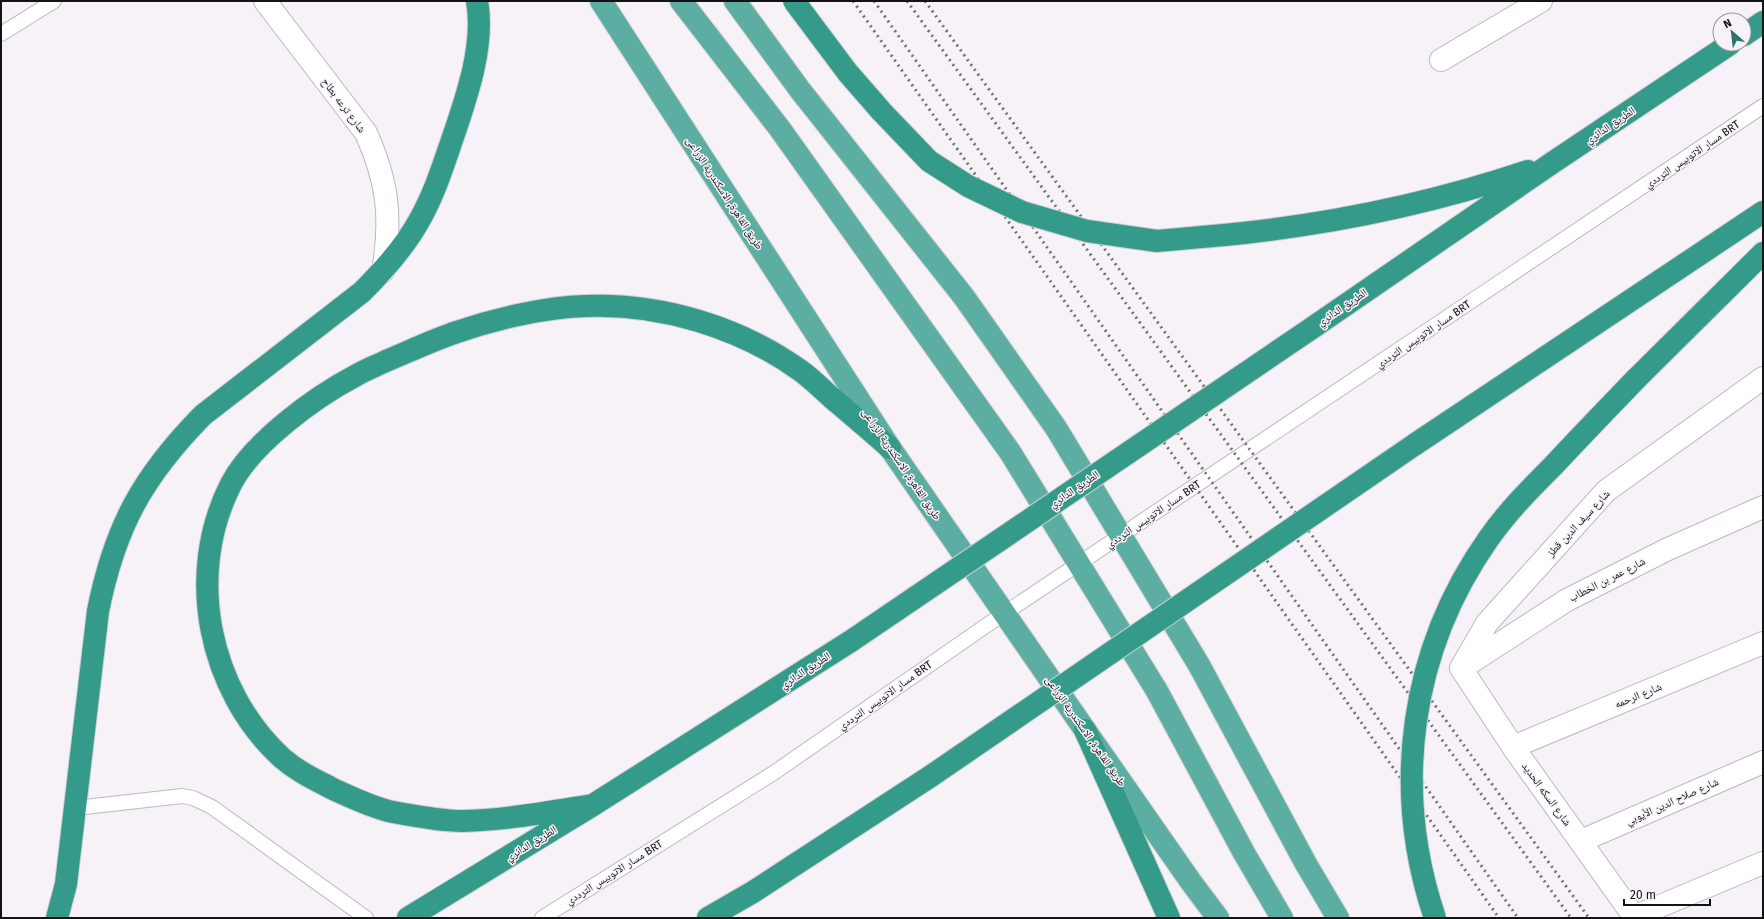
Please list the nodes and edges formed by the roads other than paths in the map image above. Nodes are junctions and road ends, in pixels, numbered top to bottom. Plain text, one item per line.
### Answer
1 (54, 1) edge
2 (265, 1) edge
3 (478, 1) edge
4 (601, 1) edge
5 (681, 1) edge
6 (735, 1) edge
7 (794, 1) edge
8 (1541, 1) edge
9 (1763, 22) edge
10 (1752, 30) edge
11 (1, 34) edge
12 (1718, 52) edge
13 (1441, 60) dead end
14 (1763, 106) edge
15 (1552, 163) junction
16 (1763, 212) edge
17 (1763, 253) edge
18 (383, 271) junction
19 (1763, 378) edge
20 (890, 448) junction
21 (1763, 507) edge
22 (1763, 643) edge
23 (1461, 668) junction
24 (1085, 730) junction
25 (1513, 747) junction
26 (1763, 762) edge
27 (592, 805) junction
28 (76, 808) junction
29 (1581, 841) junction
30 (1763, 863) edge
31 (753, 892) junction
32 (57, 918) edge
33 (366, 918) edge
34 (408, 918) edge
35 (542, 918) edge
36 (708, 918) edge
37 (727, 918) edge
38 (1169, 918) edge
39 (1218, 918) edge
40 (1282, 918) edge
41 (1338, 918) edge
42 (1435, 918) edge
43 (1635, 918) edge

1 - 11 lane
2 - 18 street, شارع ترعه بطاح
3 - 18 highway
4 - 20 highway, طريق القاهرة, الاسكندرية الزراعى
5 - 40 highway
6 - 41 highway
7 - 15 highway, bridge
8 - 13 street
9 - 10 highway
12 - 15 highway, الطريق الدائري
14 - 35 lane, مسار الاتوبيس الترددي BRT
15 - 27 highway, الطريق الدائري, bridge
16 - 31 highway, bridge
17 - 42 highway, bridge
18 - 28 highway
19 - 23 street, شارع سيف الدين قطز
20 - 24 highway, طريق القاهرة, الاسكندرية الزراعى
20 - 27 highway
21 - 23 street, شارع عمر بن الخطاب
22 - 25 street, شارع الرحمه
23 - 25 street, شارع السكه الحديد
24 - 38 highway
24 - 39 highway, طريق القاهرة, الاسكندرية الزراعى
25 - 29 street, شارع السكه الحديد
26 - 29 street, شارع صلاح الدين الأيوبي
27 - 34 highway, الطريق الدائري
28 - 32 highway
28 - 33 lane
29 - 43 street, شارع السكه الحديد
30 - 43 street
31 - 36 highway
31 - 37 highway

